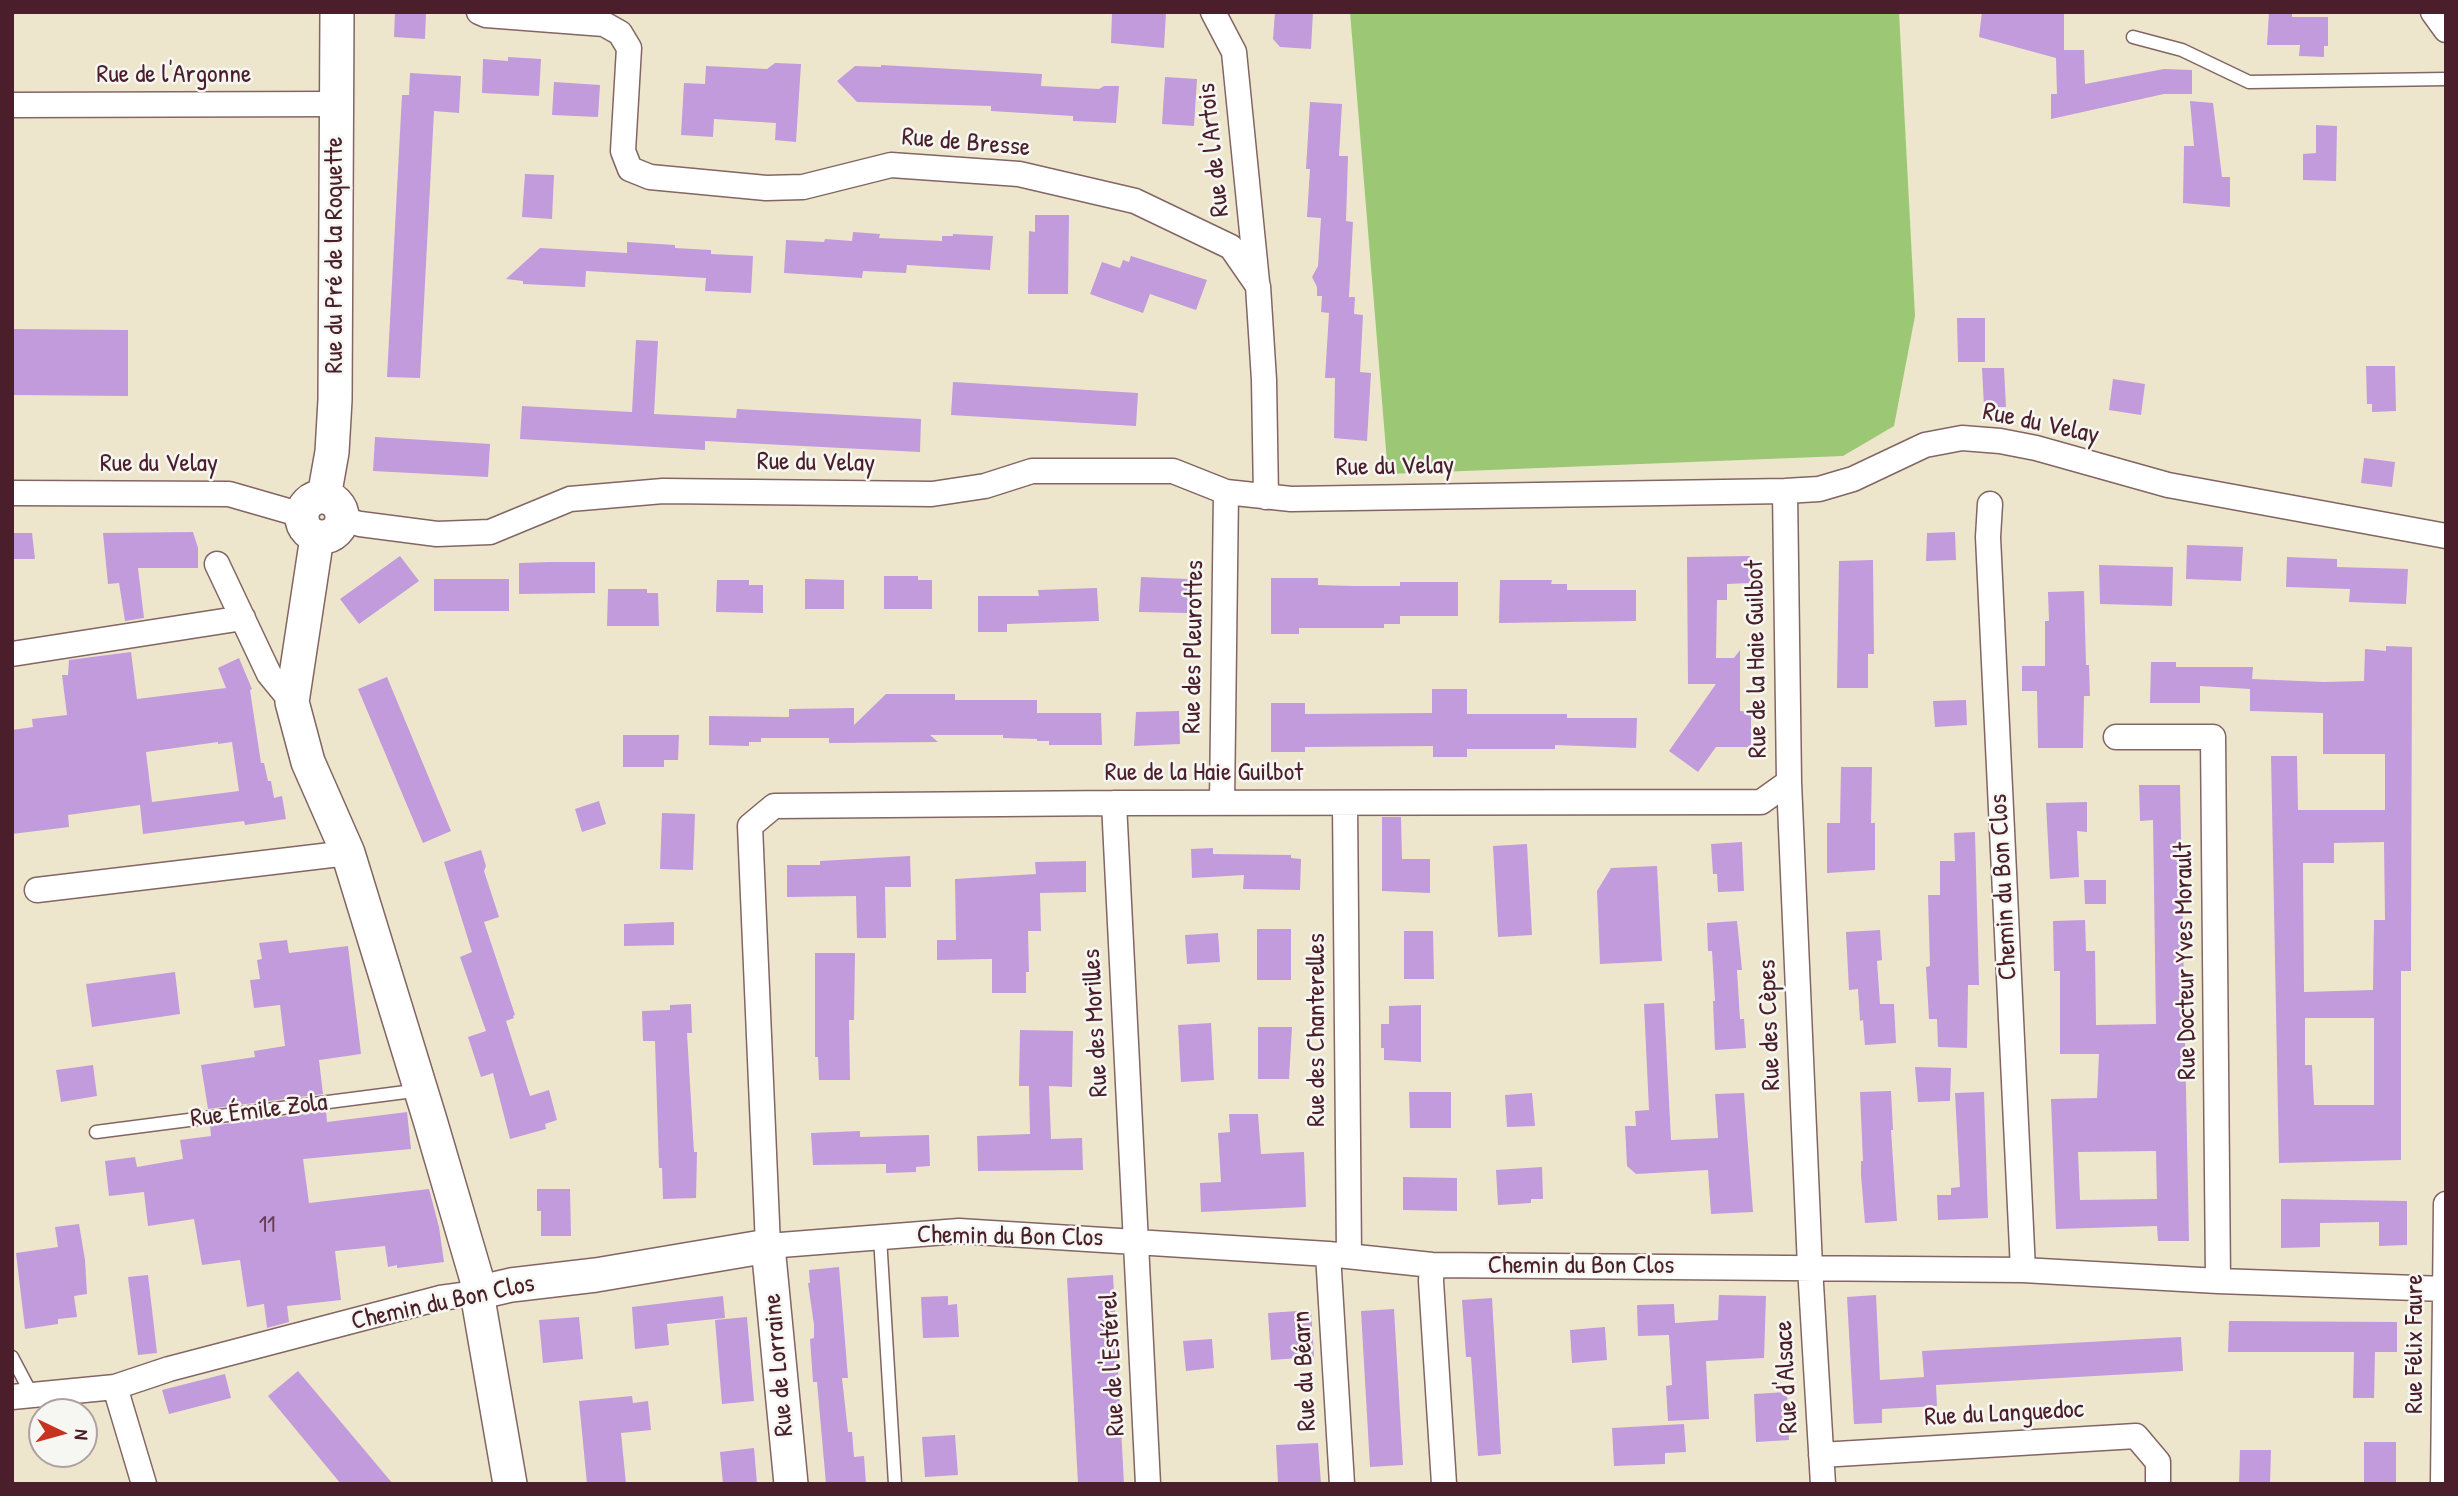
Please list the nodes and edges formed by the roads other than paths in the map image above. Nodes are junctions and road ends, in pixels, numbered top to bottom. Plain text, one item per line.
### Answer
1 (337, 12) edge
2 (479, 12) edge
3 (1213, 12) edge
4 (2433, 12) edge
5 (2446, 30) edge
6 (2133, 37) dead end
7 (2446, 79) edge
8 (336, 104) junction
9 (12, 105) edge
10 (1258, 286) junction
11 (1785, 491) junction
12 (1226, 492) junction
13 (12, 493) edge
14 (1266, 497) junction
15 (1990, 504) dead end
16 (321, 517) junction
17 (2446, 536) edge
18 (217, 564) dead end
19 (243, 618) junction
20 (12, 654) edge
21 (292, 702) junction
22 (2116, 737) dead end
23 (1789, 782) junction
24 (1114, 803) junction
25 (1222, 803) junction
26 (1345, 803) junction
27 (348, 853) junction
28 (37, 890) dead end
29 (421, 1090) junction
30 (96, 1132) dead end
31 (2446, 1204) edge
32 (880, 1237) junction
33 (1137, 1241) junction
34 (768, 1246) junction
35 (1338, 1255) junction
36 (1432, 1265) junction
37 (1810, 1266) junction
38 (2023, 1270) junction
39 (2218, 1281) junction
40 (2445, 1289) edge
41 (477, 1293) junction
42 (12, 1357) edge
43 (115, 1387) junction
44 (22, 1396) edge
45 (1821, 1455) junction
46 (144, 1484) edge
47 (510, 1484) edge
48 (790, 1484) edge
49 (895, 1484) edge
50 (1148, 1484) edge
51 (1342, 1484) edge
52 (1444, 1484) edge
53 (1823, 1484) edge
54 (2158, 1484) edge
55 (2443, 1484) edge

1 - 8 street, Rue du Pré de la Roquette
2 - 10 street, Rue de Bresse
3 - 10 street, Rue de l'Artois
4 - 5 street
6 - 7 lane
8 - 9 street, Rue de l'Argonne
8 - 16 street, Rue du Pré de la Roquette
10 - 14 street
11 - 14 street, Rue du Velay
11 - 17 street, Rue du Velay
11 - 23 street, Rue de la Haie Guilbot
12 - 14 street, Rue du Velay
12 - 16 street, Rue du Velay
12 - 25 street, Rue des Pleurottes
13 - 16 street, Rue du Velay
15 - 38 street, Chemin du Bon Clos
16 - 21 street
18 - 19 street
19 - 20 street
19 - 21 street
21 - 27 street
22 - 39 street, Rue Docteur Yves Morault
23 - 26 street, Rue de la Haie Guilbot
23 - 37 street, Rue des Cèpes
24 - 25 street, Rue de la Haie Guilbot
24 - 33 street, Rue des Morilles
24 - 34 street, Rue de la Haie Guilbot
25 - 26 street, Rue de la Haie Guilbot
26 - 35 street, Rue des Chanterelles
27 - 28 street
27 - 29 street
29 - 30 lane, Rue Émile Zola
29 - 41 street
31 - 40 street, Rue Félix Faure
32 - 33 street, Chemin du Bon Clos
32 - 34 street, Chemin du Bon Clos
32 - 49 lane, Chemin du Bon Clos
33 - 35 street, Chemin du Bon Clos
33 - 50 street, Rue de l'Estérel
34 - 41 street, Chemin du Bon Clos
34 - 48 street, Rue de Lorraine
35 - 36 street, Chemin du Bon Clos
35 - 51 street, Rue du Béarn
36 - 37 street, Chemin du Bon Clos
36 - 52 street
37 - 38 street, Chemin du Bon Clos
37 - 45 street, Rue d'Alsace
38 - 39 street, Chemin du Bon Clos
39 - 40 street, Chemin du Bon Clos
40 - 55 street, Rue Félix Faure
41 - 43 street, Chemin du Bon Clos
41 - 47 street
42 - 44 lane
43 - 44 street, Chemin du Bon Clos
43 - 46 street
45 - 53 street, Rue d'Alsace
45 - 54 street, Rue du Languedoc

